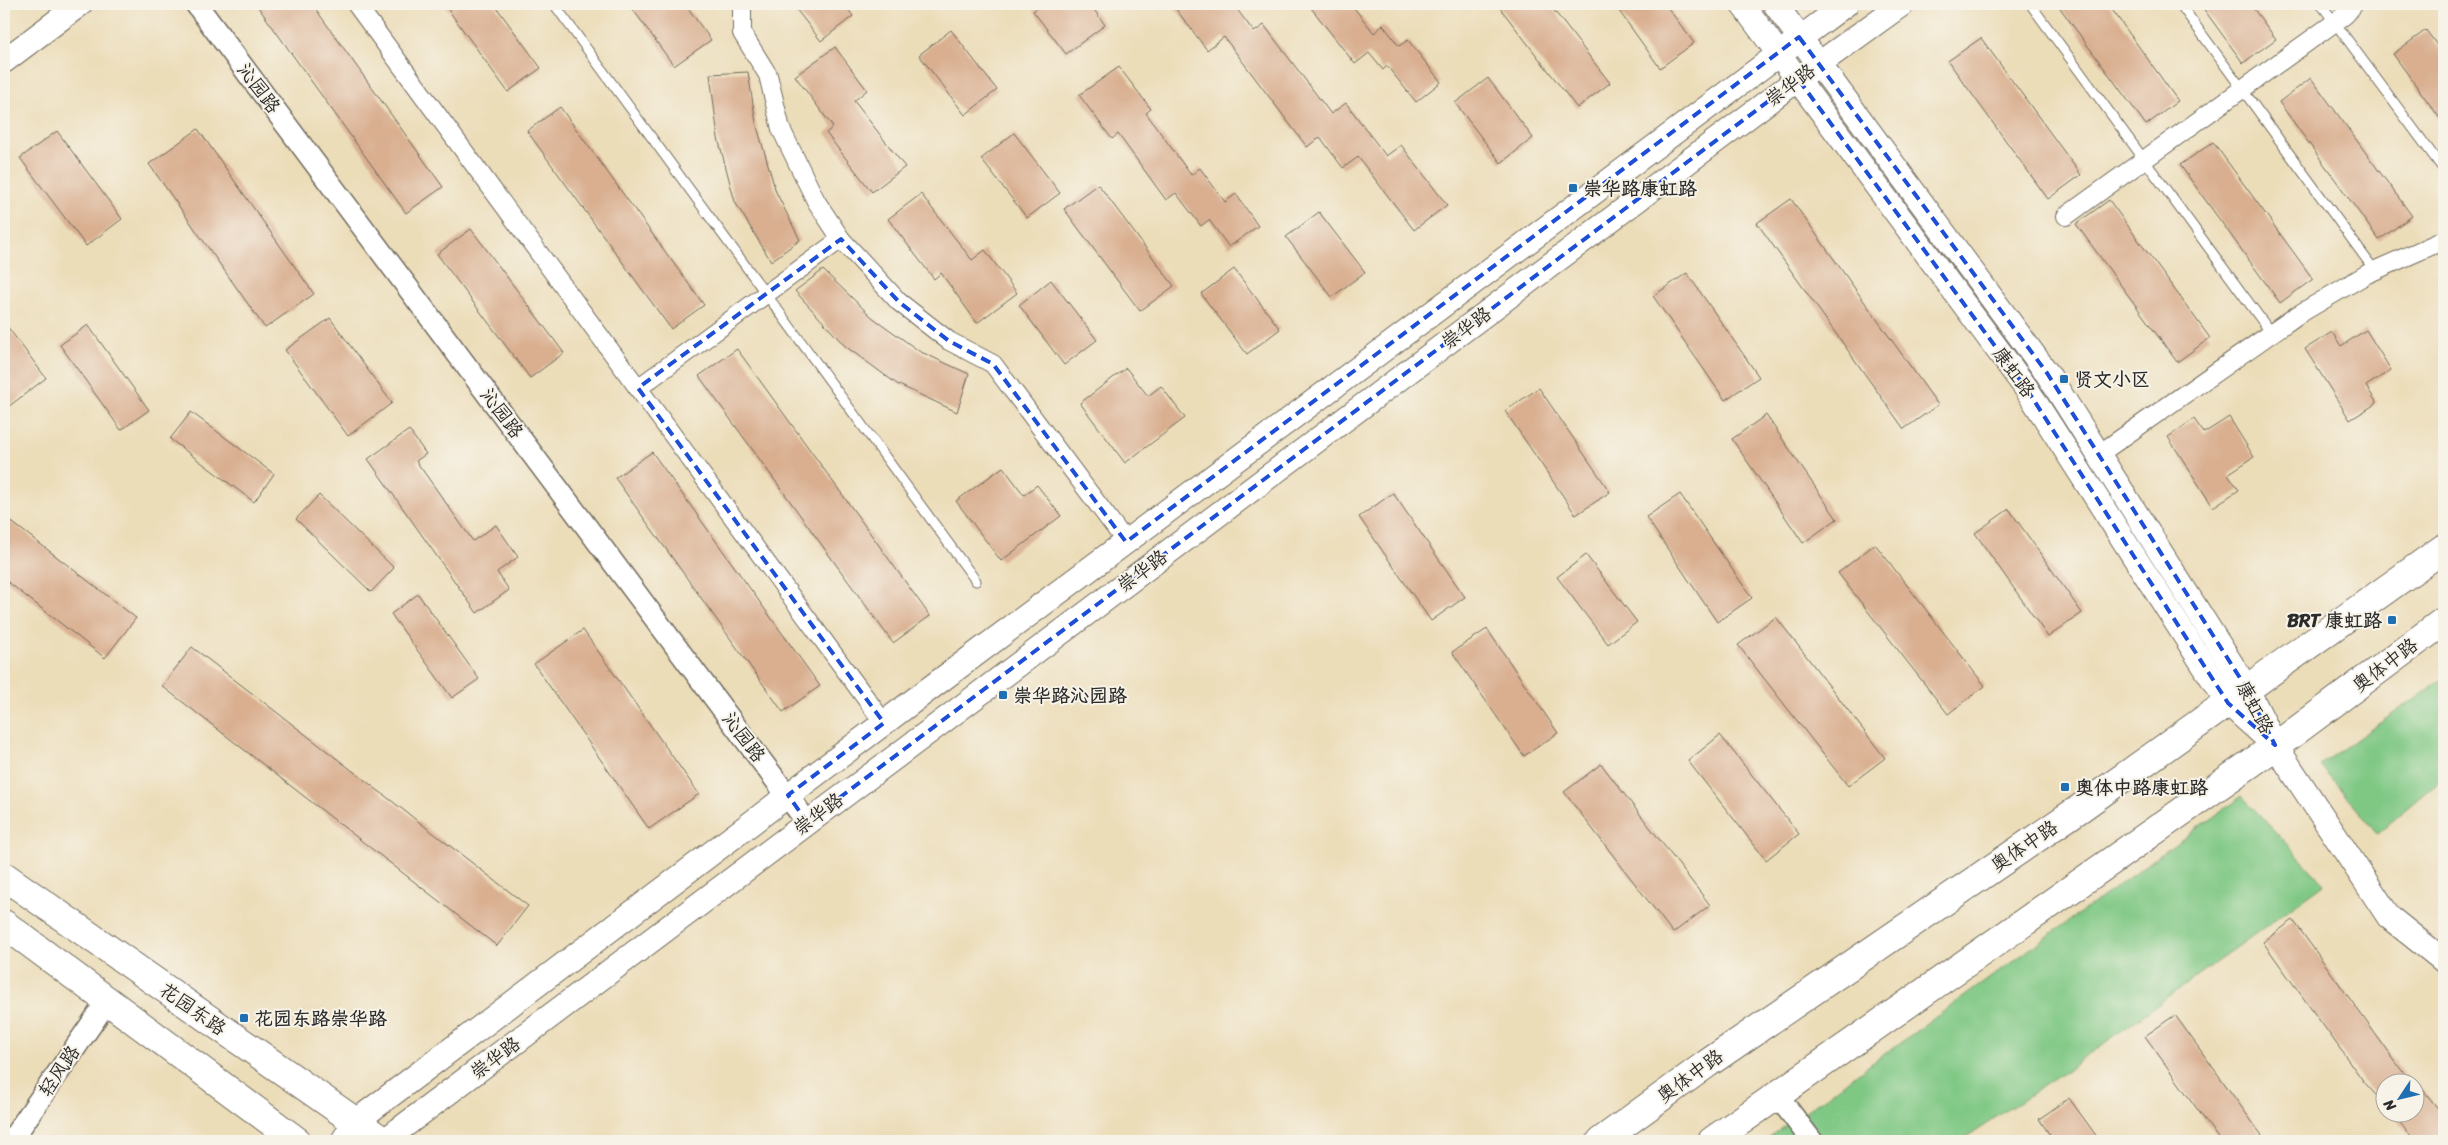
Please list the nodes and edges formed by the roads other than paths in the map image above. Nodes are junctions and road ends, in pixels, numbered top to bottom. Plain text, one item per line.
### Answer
1 (80, 4) edge
2 (196, 4) edge
3 (356, 4) edge
4 (554, 4) edge
5 (742, 4) edge
6 (1742, 4) edge
7 (1774, 4) edge
8 (1846, 4) edge
9 (1902, 4) edge
10 (2180, 4) edge
11 (2321, 4) edge
12 (2354, 4) edge
13 (2031, 5) edge
14 (2335, 22) junction
15 (1799, 37) junction
16 (1779, 53) junction
17 (4, 61) edge
18 (1818, 64) junction
19 (1798, 79) junction
20 (2242, 89) junction
21 (2144, 160) junction
22 (2444, 170) edge
23 (2066, 216) dead end
24 (841, 239) junction
25 (2444, 240) edge
26 (2375, 271) junction
27 (766, 294) junction
28 (2271, 333) junction
29 (638, 388) junction
30 (2099, 454) junction
31 (1126, 542) junction
32 (2444, 548) edge
33 (976, 580) dead end
34 (2444, 621) edge
35 (2238, 696) junction
36 (884, 723) junction
37 (2275, 745) junction
38 (788, 795) junction
39 (807, 822) junction
40 (4, 876) edge
41 (4, 924) edge
42 (2444, 961) edge
43 (108, 1000) junction
44 (1777, 1095) junction
45 (349, 1132) edge
46 (11, 1141) edge
47 (297, 1141) edge
48 (383, 1141) edge
49 (1601, 1141) edge
50 (1712, 1141) edge
51 (1812, 1141) edge

1 - 17 main road
2 - 38 street, 沁园路
3 - 29 street
4 - 27 lane
5 - 24 street
6 - 16 main road, 康虹路
7 - 15 main road, 康虹路
8 - 15 main road, 崇华路
9 - 18 main road, 崇华路
10 - 20 lane
11 - 14 lane
12 - 14 street
13 - 21 lane
14 - 20 street
14 - 22 lane
15 - 16 main road, 崇华路
15 - 18 main road, 康虹路
16 - 19 main road, 康虹路
16 - 31 main road, 崇华路
18 - 19 main road, 崇华路
18 - 30 main road, 康虹路
19 - 35 main road, 康虹路
19 - 39 main road, 崇华路
20 - 21 street
20 - 26 lane
21 - 23 street
21 - 28 lane
24 - 27 street
24 - 31 street
25 - 26 street
26 - 28 street
27 - 29 street
27 - 33 lane
28 - 30 street
29 - 36 street
30 - 35 main road, 康虹路
31 - 36 main road, 崇华路
32 - 35 main road, 奥体中路
34 - 37 main road, 奥体中路
35 - 37 main road, 康虹路
35 - 49 main road, 奥体中路
36 - 38 main road, 崇华路
37 - 42 main road, 康虹路
37 - 44 main road, 奥体中路
38 - 39 street, 沁园路
38 - 45 main road, 崇华路
39 - 48 main road, 崇华路
40 - 45 main road, 花园东路
41 - 43 main road
43 - 46 street, 轻风路
43 - 47 main road
44 - 50 main road, 奥体中路
44 - 51 street
45 - 48 main road, 花园东路

